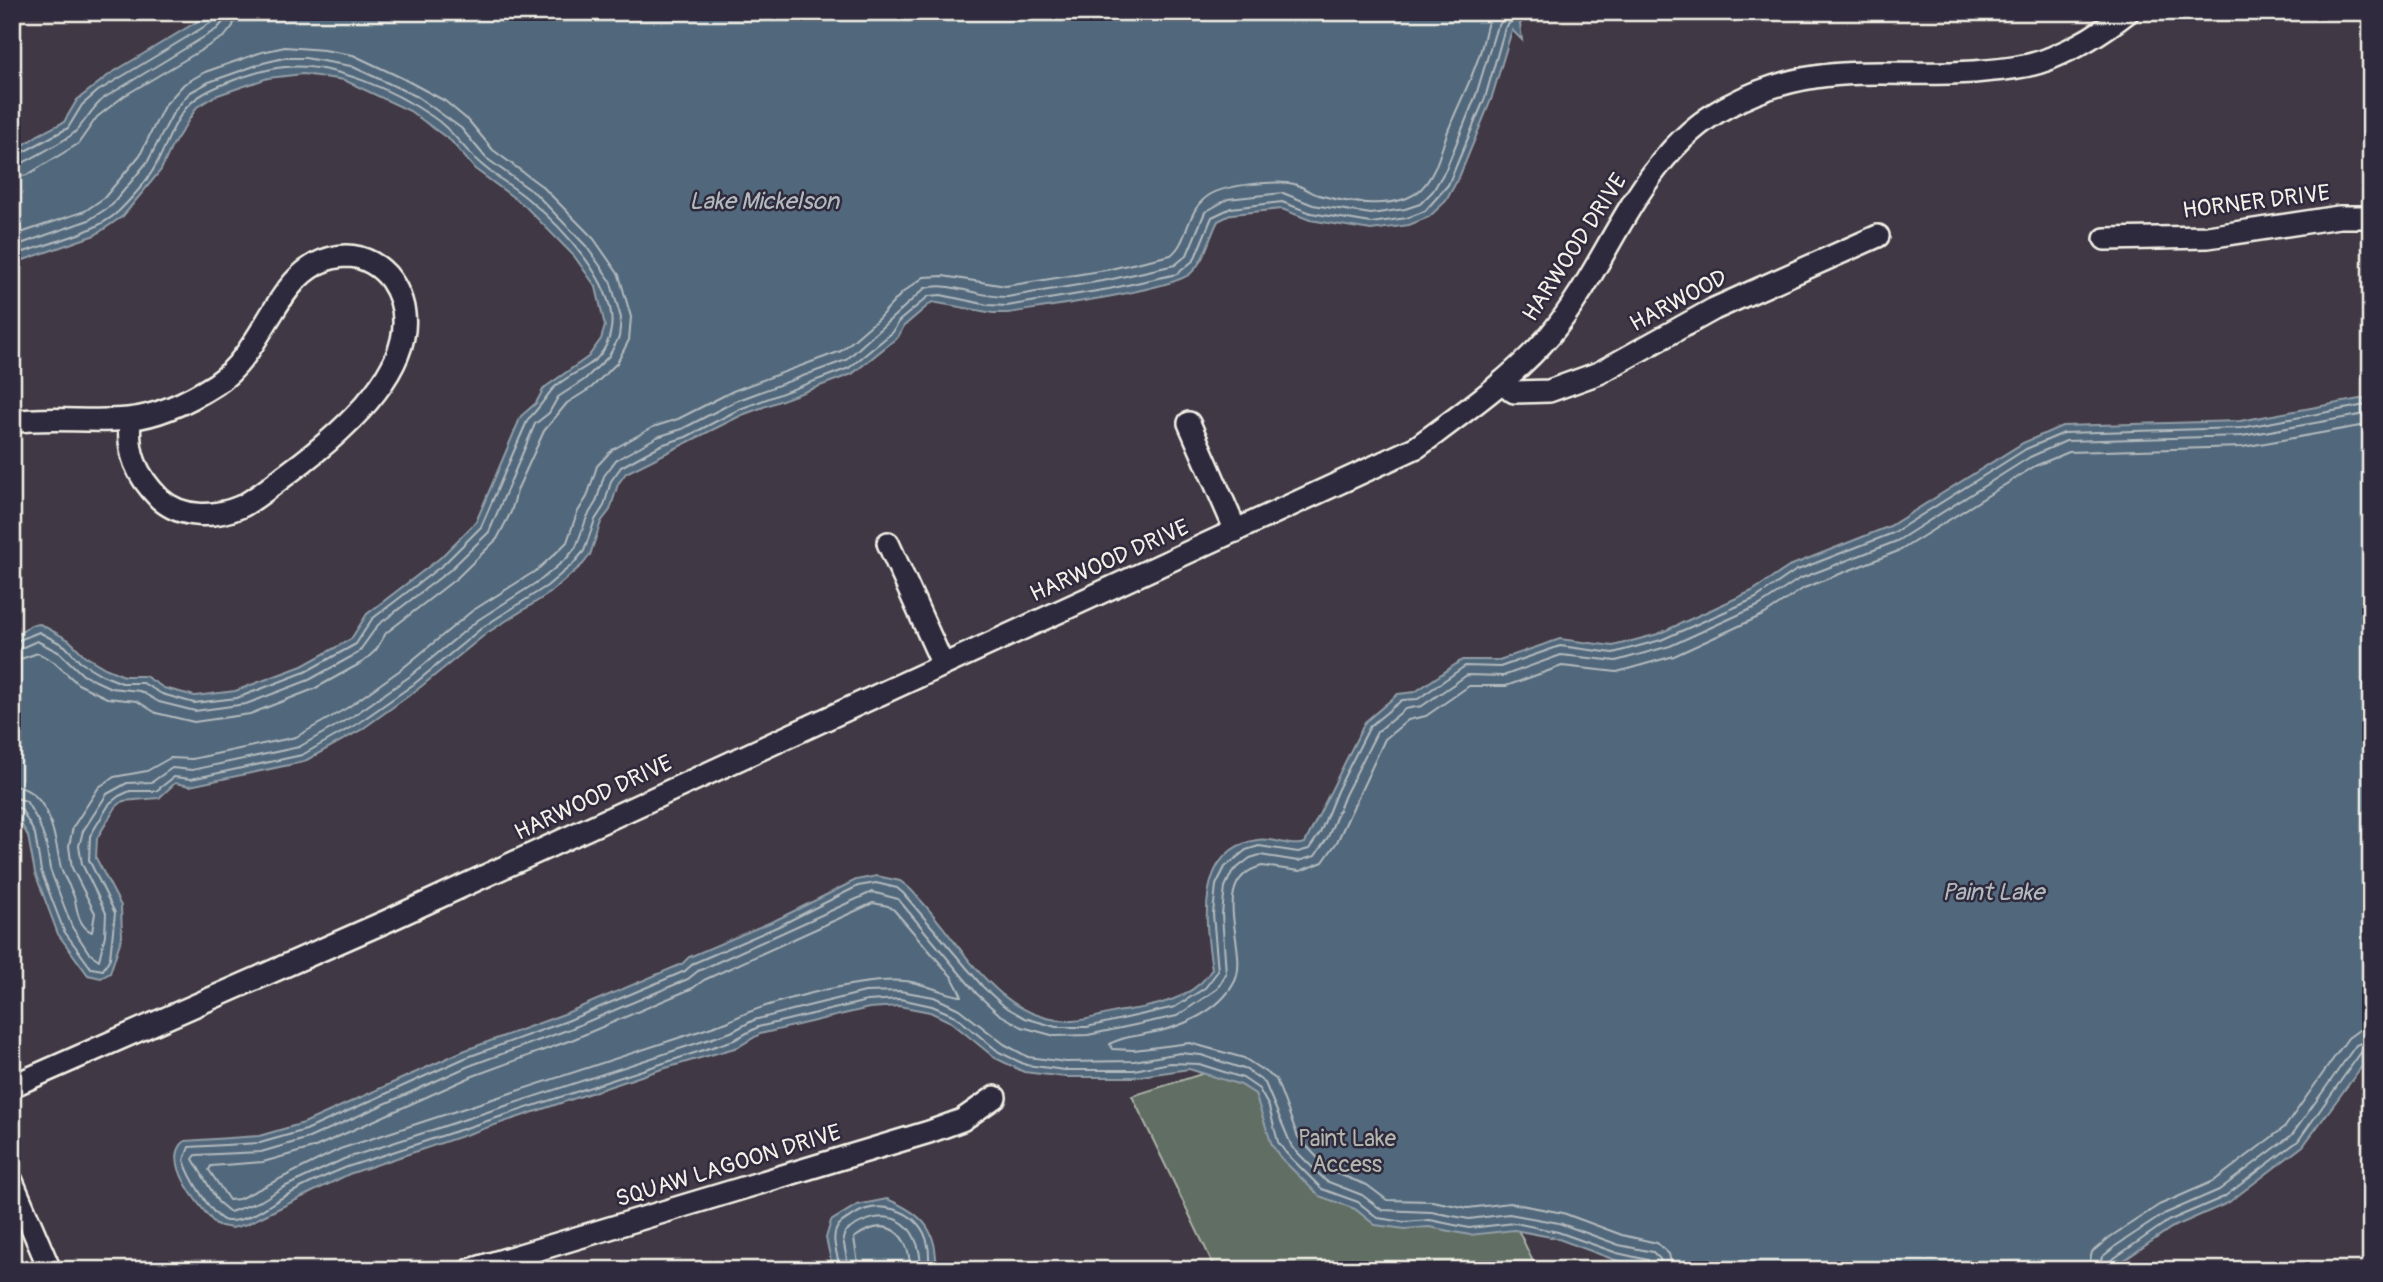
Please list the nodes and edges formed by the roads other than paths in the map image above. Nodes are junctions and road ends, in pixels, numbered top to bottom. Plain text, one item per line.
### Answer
1 (2128, 12) edge
2 (2371, 217) edge
3 (1878, 236) dead end
4 (2105, 239) dead end
5 (1502, 382) junction
6 (130, 419) junction
7 (12, 422) edge
8 (1189, 423) dead end
9 (1236, 531) junction
10 (888, 542) dead end
11 (943, 665) junction
12 (12, 1086) edge
13 (995, 1097) dead end
14 (12, 1181) edge
15 (50, 1270) edge
16 (470, 1270) edge

1 - 5 street, HARWOOD DRIVE
2 - 4 street, HORNER DRIVE
3 - 5 street, HARWOOD
5 - 9 street, HARWOOD DRIVE
6 - 6 street
6 - 7 street
8 - 9 street
9 - 11 street, HARWOOD DRIVE
10 - 11 street
11 - 12 street, HARWOOD DRIVE
13 - 16 street, SQUAW LAGOON DRIVE
14 - 15 street

